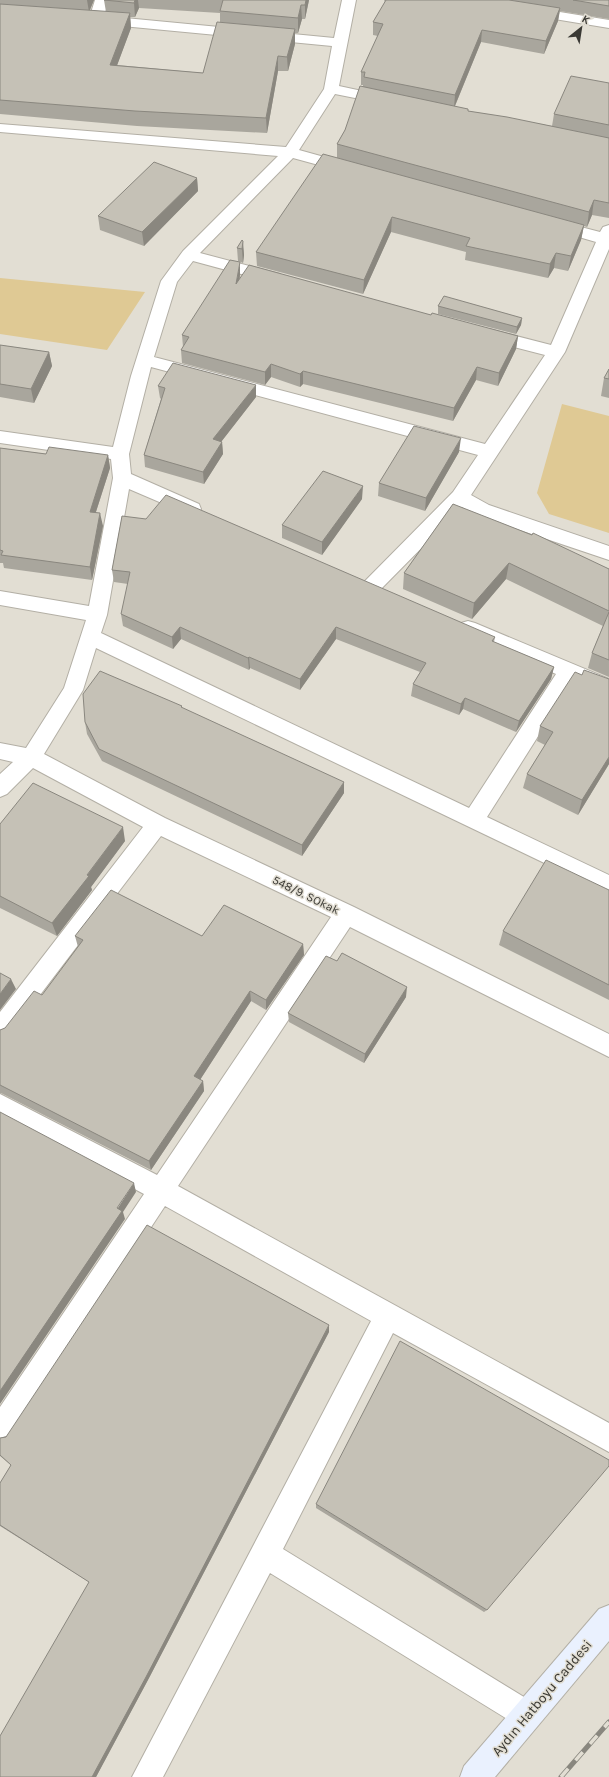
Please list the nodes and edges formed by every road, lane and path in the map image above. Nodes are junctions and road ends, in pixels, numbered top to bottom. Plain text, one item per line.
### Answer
1 (102, 0) edge
2 (349, 0) edge
3 (516, 9) edge
4 (81, 18) edge
5 (96, 19) junction
6 (609, 24) edge
7 (341, 43) junction
8 (332, 89) junction
9 (402, 104) edge
10 (0, 128) edge
11 (290, 152) junction
12 (360, 171) edge
13 (537, 220) edge
14 (608, 236) edge
15 (189, 255) junction
16 (288, 281) edge
17 (472, 330) edge
18 (556, 352) junction
19 (145, 360) junction
20 (0, 437) edge
21 (490, 452) junction
22 (120, 454) junction
23 (122, 478) junction
24 (460, 497) junction
25 (207, 515) edge
26 (609, 553) edge
27 (372, 586) edge
28 (0, 598) edge
29 (97, 616) junction
30 (452, 621) edge
31 (91, 637) junction
32 (568, 672) junction
33 (609, 688) edge
34 (0, 751) edge
35 (31, 757) junction
36 (0, 788) edge
37 (473, 820) junction
38 (157, 824) junction
39 (609, 885) edge
40 (346, 914) junction
41 (0, 1030) edge
42 (609, 1046) edge
43 (0, 1105) edge
44 (162, 1191) junction
45 (387, 1317) junction
46 (0, 1431) edge
47 (609, 1438) edge
48 (265, 1554) junction
49 (609, 1619) edge
50 (527, 1715) junction
51 (147, 1777) edge
52 (475, 1777) edge

1 - 5 street
2 - 7 street
3 - 6 street
4 - 5 street
5 - 7 street
7 - 8 street
8 - 9 street
8 - 11 street
10 - 11 street
11 - 12 street
11 - 15 street
13 - 14 street
14 - 18 street
15 - 16 street
15 - 19 street
17 - 18 street
18 - 21 street
19 - 21 street
19 - 22 street
20 - 22 street
21 - 24 street
22 - 23 street
23 - 25 street
23 - 29 street
24 - 26 street
24 - 27 street
28 - 29 street
29 - 31 street
30 - 32 street
31 - 35 street
31 - 37 street
32 - 33 street
32 - 37 street
34 - 35 street, 548/9. SOkak
35 - 36 street
35 - 38 street, 548/9. SOkak
37 - 39 street
38 - 40 street, 548/9. SOkak
38 - 41 street
40 - 42 street, 548/9. SOkak
40 - 44 street
43 - 44 street
44 - 45 street
44 - 46 street
45 - 47 street
45 - 48 street
48 - 50 street
48 - 51 street
49 - 50 main road, Aydın Hatboyu Caddesi
50 - 52 main road, Aydın Hatboyu Caddesi

